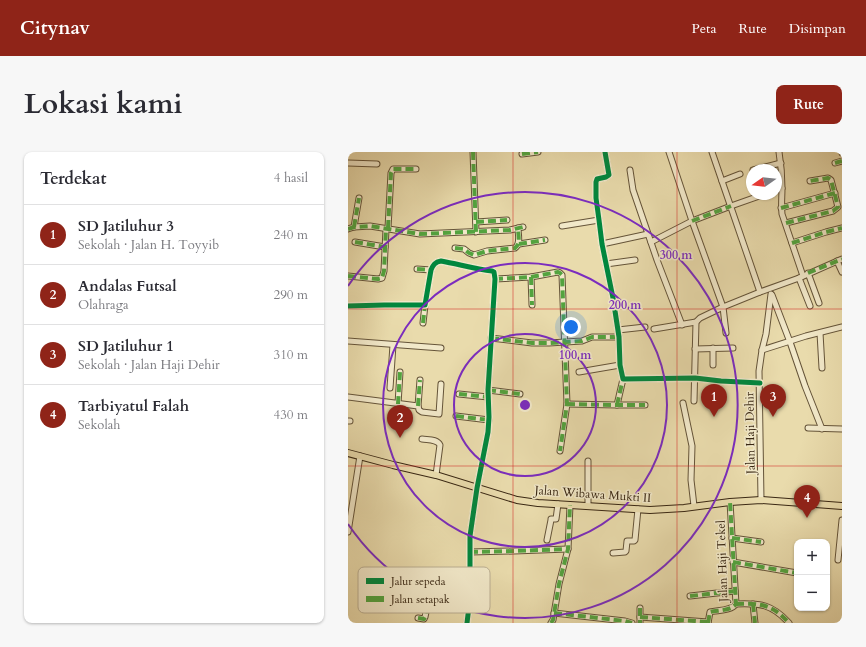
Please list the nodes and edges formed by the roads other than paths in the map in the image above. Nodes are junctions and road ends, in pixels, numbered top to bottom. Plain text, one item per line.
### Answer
1 (473, 152) edge
2 (538, 152) edge
3 (605, 152) edge
4 (669, 152) edge
5 (712, 152) edge
6 (779, 152) edge
7 (522, 154) dead end
8 (842, 161) edge
9 (348, 162) edge
10 (781, 163) joint
11 (835, 163) dead end
12 (377, 164) dead end
13 (777, 164) edge
14 (416, 169) dead end
15 (630, 170) dead end
16 (740, 174) dead end
17 (722, 181) junction
18 (810, 181) dead end
19 (835, 193) junction
20 (359, 198) dead end
21 (748, 200) edge
22 (781, 200) edge
23 (731, 206) junction
24 (781, 208) junction
25 (507, 220) dead end
26 (599, 220) junction
27 (692, 221) junction
28 (476, 222) junction
29 (786, 224) junction
30 (562, 226) dead end
31 (354, 227) junction
32 (387, 228) junction
33 (842, 228) edge
34 (348, 229) edge
35 (476, 232) junction
36 (648, 234) junction
37 (544, 240) dead end
38 (355, 242) dead end
39 (651, 242) junction
40 (519, 244) junction
41 (602, 244) junction
42 (792, 244) junction
43 (385, 247) junction
44 (455, 248) dead end
45 (635, 260) dead end
46 (839, 260) edge
47 (606, 264) junction
48 (416, 269) dead end
49 (431, 270) junction
50 (842, 272) edge
51 (803, 275) junction
52 (348, 276) edge
53 (531, 277) junction
54 (495, 279) junction
55 (770, 291) junction
56 (760, 292) junction
57 (819, 303) dead end
58 (425, 305) junction
59 (532, 305) dead end
60 (348, 306) edge
61 (810, 306) dead end
62 (724, 307) junction
63 (696, 322) junction
64 (423, 323) dead end
65 (682, 325) junction
66 (645, 327) dead end
67 (842, 327) edge
68 (654, 329) dead end
69 (618, 330) junction
70 (726, 333) dead end
71 (820, 333) junction
72 (619, 337) junction
73 (490, 338) junction
74 (348, 341) edge
75 (564, 341) junction
76 (790, 342) junction
77 (393, 345) junction
78 (441, 348) dead end
79 (713, 348) junction
80 (733, 348) dead end
81 (695, 349) junction
82 (762, 350) junction
83 (620, 365) junction
84 (713, 365) dead end
85 (822, 368) dead end
86 (400, 372) dead end
87 (579, 372) dead end
88 (695, 378) junction
89 (623, 379) junction
90 (420, 380) dead end
91 (760, 382) junction
92 (441, 384) dead end
93 (390, 388) dead end
94 (488, 390) junction
95 (459, 394) dead end
96 (520, 394) dead end
97 (488, 397) junction
98 (348, 398) edge
99 (694, 401) dead end
100 (683, 403) dead end
101 (398, 404) junction
102 (567, 404) junction
103 (617, 405) junction
104 (645, 405) dead end
105 (418, 406) junction
106 (456, 416) dead end
107 (488, 420) junction
108 (808, 428) dead end
109 (822, 429) junction
110 (842, 429) edge
111 (422, 439) dead end
112 (560, 452) dead end
113 (348, 453) edge
114 (360, 456) junction
115 (588, 461) dead end
116 (436, 475) junction
117 (477, 488) junction
118 (761, 500) junction
119 (730, 502) junction
120 (558, 504) junction
121 (570, 505) junction
122 (588, 506) junction
123 (694, 506) junction
124 (842, 506) edge
125 (638, 509) junction
126 (349, 512) edge
127 (842, 520) edge
128 (348, 532) edge
129 (732, 538) junction
130 (547, 540) dead end
131 (761, 542) dead end
132 (568, 549) junction
133 (470, 552) junction
134 (613, 553) dead end
135 (838, 560) dead end
136 (733, 562) junction
137 (470, 567) edge
138 (794, 572) edge
139 (735, 591) junction
140 (690, 596) dead end
141 (736, 604) junction
142 (753, 604) junction
143 (640, 608) dead end
144 (426, 613) edge
145 (468, 613) edge
146 (554, 613) junction
147 (640, 617) junction
148 (418, 618) dead end
149 (594, 620) edge
150 (467, 623) edge
151 (551, 623) edge
152 (632, 623) edge
153 (640, 623) edge
154 (708, 623) edge
155 (755, 623) edge
156 (789, 623) edge

1 - 28 street
2 - 7 street
3 - 26 street
4 - 27 street
5 - 17 street
6 - 10 street
8 - 11 street
9 - 12 street
10 - 13 street
14 - 32 street
15 - 36 street
16 - 17 street
17 - 23 street
18 - 19 street
19 - 24 street
19 - 29 street
20 - 31 street
21 - 23 street
22 - 24 street
23 - 27 street
23 - 56 street
24 - 29 street
25 - 28 street
26 - 30 street
26 - 41 street
27 - 39 street
27 - 62 street
28 - 35 street
29 - 42 street
31 - 32 street
31 - 34 street
32 - 35 street
32 - 43 street
33 - 42 street
35 - 40 street
36 - 39 street
36 - 41 street
37 - 40 street
38 - 43 street
39 - 65 street
40 - 44 street
41 - 47 street
42 - 51 street
43 - 52 street
45 - 47 street
46 - 50 street
46 - 51 street
47 - 69 street
48 - 49 street
49 - 54 street
49 - 58 street
51 - 55 street
51 - 57 street
51 - 61 street
53 - 54 street
53 - 59 street
53 - 75 street
54 - 73 street
55 - 56 street
55 - 76 street
55 - 82 street, Jalan Haji Dehir
56 - 62 street
58 - 60 street
58 - 64 street
62 - 63 street
62 - 70 street
63 - 65 street
63 - 81 street
65 - 68 street
66 - 69 street
67 - 71 street
69 - 72 street
71 - 76 street
71 - 85 street
72 - 75 street
72 - 83 street
73 - 75 street
73 - 94 street
74 - 77 street
75 - 102 street
76 - 82 street
76 - 109 street
77 - 78 street
77 - 93 street
79 - 80 street
79 - 81 street
79 - 84 street
81 - 88 street
82 - 91 street, Jalan Haji Dehir
83 - 87 street
83 - 89 street
86 - 101 street
88 - 89 street
88 - 91 street
88 - 99 street
89 - 103 street
90 - 105 street
91 - 118 street, Jalan Haji Dehir
92 - 105 street
94 - 96 street
94 - 97 street
95 - 97 street
97 - 107 street
98 - 101 street
100 - 123 street
101 - 105 street
102 - 103 street
102 - 112 street
103 - 104 street
106 - 107 street
107 - 117 street
108 - 109 street
109 - 110 street
111 - 116 street
113 - 114 main road, Jalan Wibawa Mukti II
114 - 116 main road, Jalan Wibawa Mukti II
114 - 126 street
115 - 122 street
116 - 117 main road, Jalan Wibawa Mukti II
117 - 120 main road, Jalan Wibawa Mukti II
117 - 133 street
118 - 119 main road, Jalan Wibawa Mukti II
118 - 124 main road, Jalan Wibawa Mukti II
119 - 123 main road, Jalan Wibawa Mukti II
119 - 129 street, Jalan Haji Tekel
120 - 121 main road, Jalan Wibawa Mukti II
120 - 130 street
121 - 122 main road, Jalan Wibawa Mukti II
121 - 132 street
122 - 125 main road, Jalan Wibawa Mukti II
123 - 125 main road, Jalan Wibawa Mukti II
125 - 134 street
126 - 128 street
127 - 135 street
129 - 131 street
129 - 136 street, Jalan Haji Tekel
132 - 133 street
132 - 146 street
133 - 137 street
136 - 138 street
136 - 139 street, Jalan Haji Tekel
139 - 140 street
139 - 141 street, Jalan Haji Tekel
141 - 142 street
141 - 154 street, Jalan Haji Tekel
142 - 155 street
142 - 156 street
143 - 147 street
144 - 148 street
145 - 150 street
146 - 149 street
146 - 151 street
147 - 153 street
147 - 154 street
149 - 152 street

